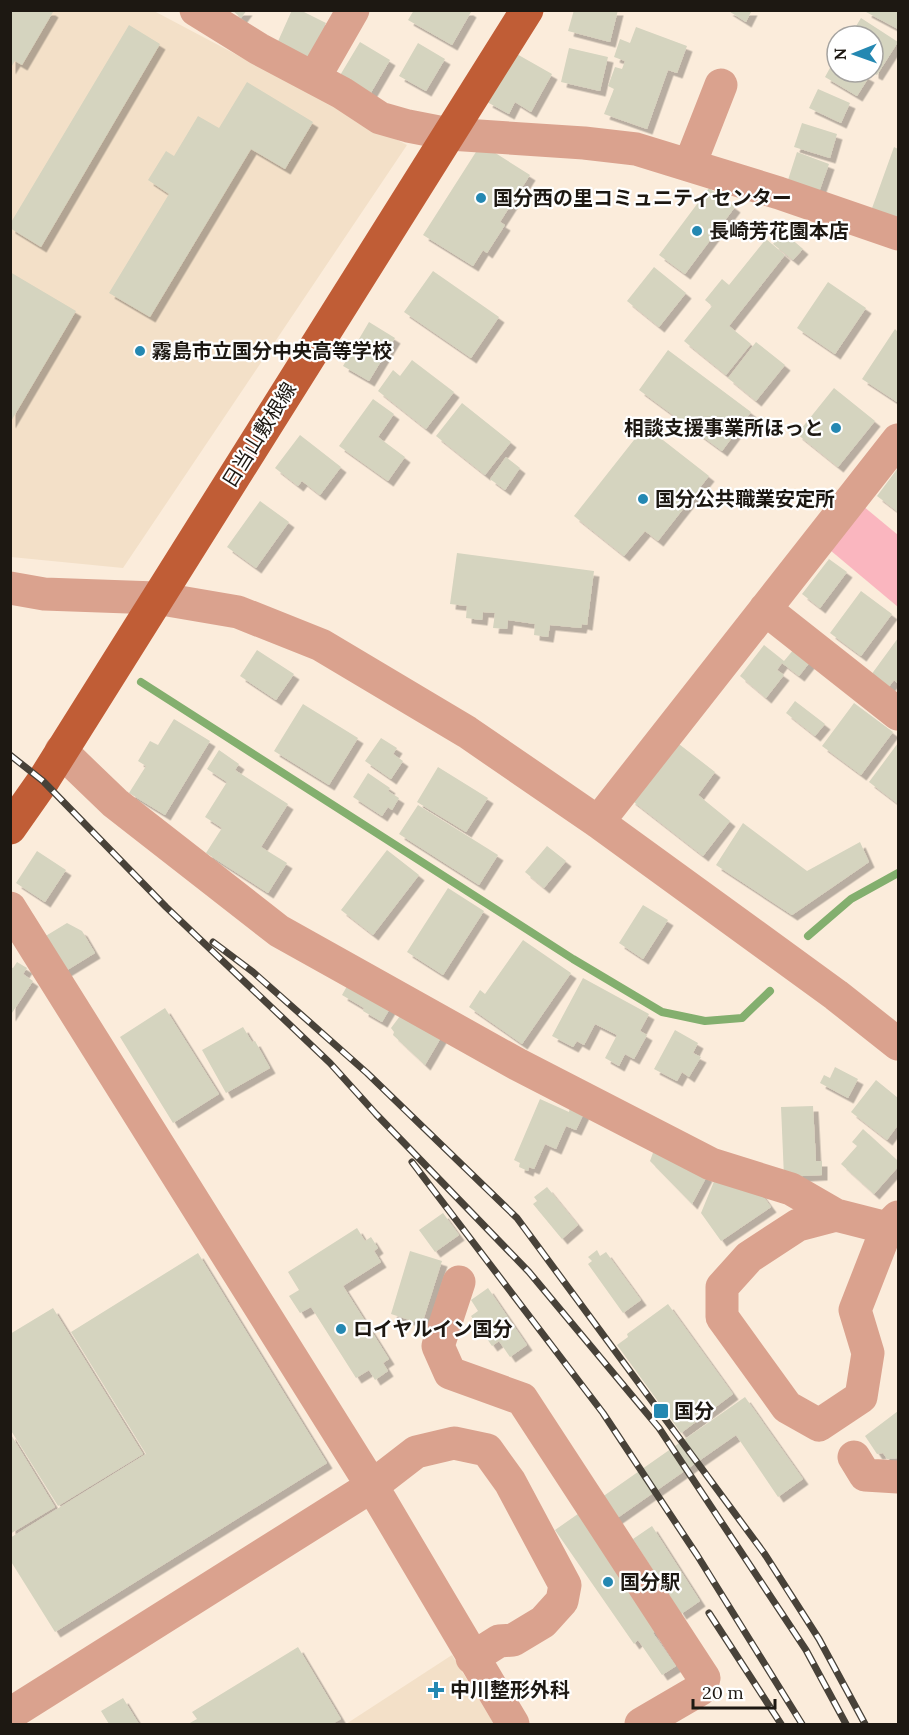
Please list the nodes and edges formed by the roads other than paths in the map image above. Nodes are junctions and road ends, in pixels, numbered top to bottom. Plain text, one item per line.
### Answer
1 (196, 10) edge
2 (353, 10) edge
3 (527, 10) edge
4 (314, 78) junction
5 (721, 85) dead end
6 (449, 134) junction
7 (690, 164) junction
8 (898, 234) edge
9 (898, 440) edge
10 (10, 588) edge
11 (156, 598) junction
12 (765, 609) junction
13 (898, 714) edge
14 (61, 751) junction
15 (598, 822) junction
16 (10, 828) edge
17 (10, 908) edge
18 (898, 1044) edge
19 (836, 1215) junction
20 (893, 1222) edge
21 (459, 1282) dead end
22 (854, 1456) dead end
23 (898, 1477) edge
24 (372, 1486) junction
25 (472, 1658) junction
26 (10, 1714) edge
27 (513, 1725) edge
28 (640, 1725) edge

1 - 4 street
2 - 4 street
3 - 6 main road, 日当山敷根線
4 - 6 street
5 - 7 street
6 - 7 street
6 - 11 main road, 日当山敷根線
7 - 8 street
9 - 12 street
10 - 11 street
11 - 14 main road, 日当山敷根線
11 - 15 street
12 - 13 street
12 - 15 street
14 - 16 main road, 日当山敷根線
14 - 19 street
15 - 18 street
17 - 24 street
19 - 20 street
19 - 20 street
21 - 28 street
22 - 23 street
24 - 25 street
24 - 25 street
24 - 26 street
25 - 27 street

